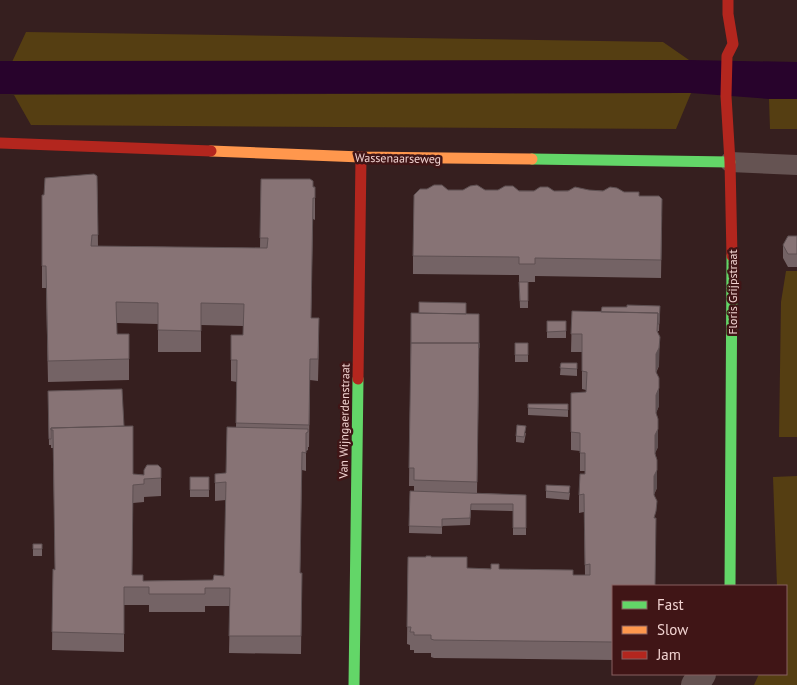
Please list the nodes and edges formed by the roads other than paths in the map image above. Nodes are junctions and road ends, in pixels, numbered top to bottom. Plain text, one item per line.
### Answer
1 (728, 0) edge
2 (0, 143) edge
3 (361, 157) junction
4 (730, 162) junction
5 (797, 165) edge
6 (730, 585) edge
7 (354, 685) edge

1 - 4 street, Floris Grijpstraat
2 - 3 street, Wassenaarseweg
3 - 4 street, Wassenaarseweg
3 - 7 street, Van Wijngaerdenstraat
4 - 5 lane, Wassenaarseweg
4 - 6 street, Floris Grijpstraat

